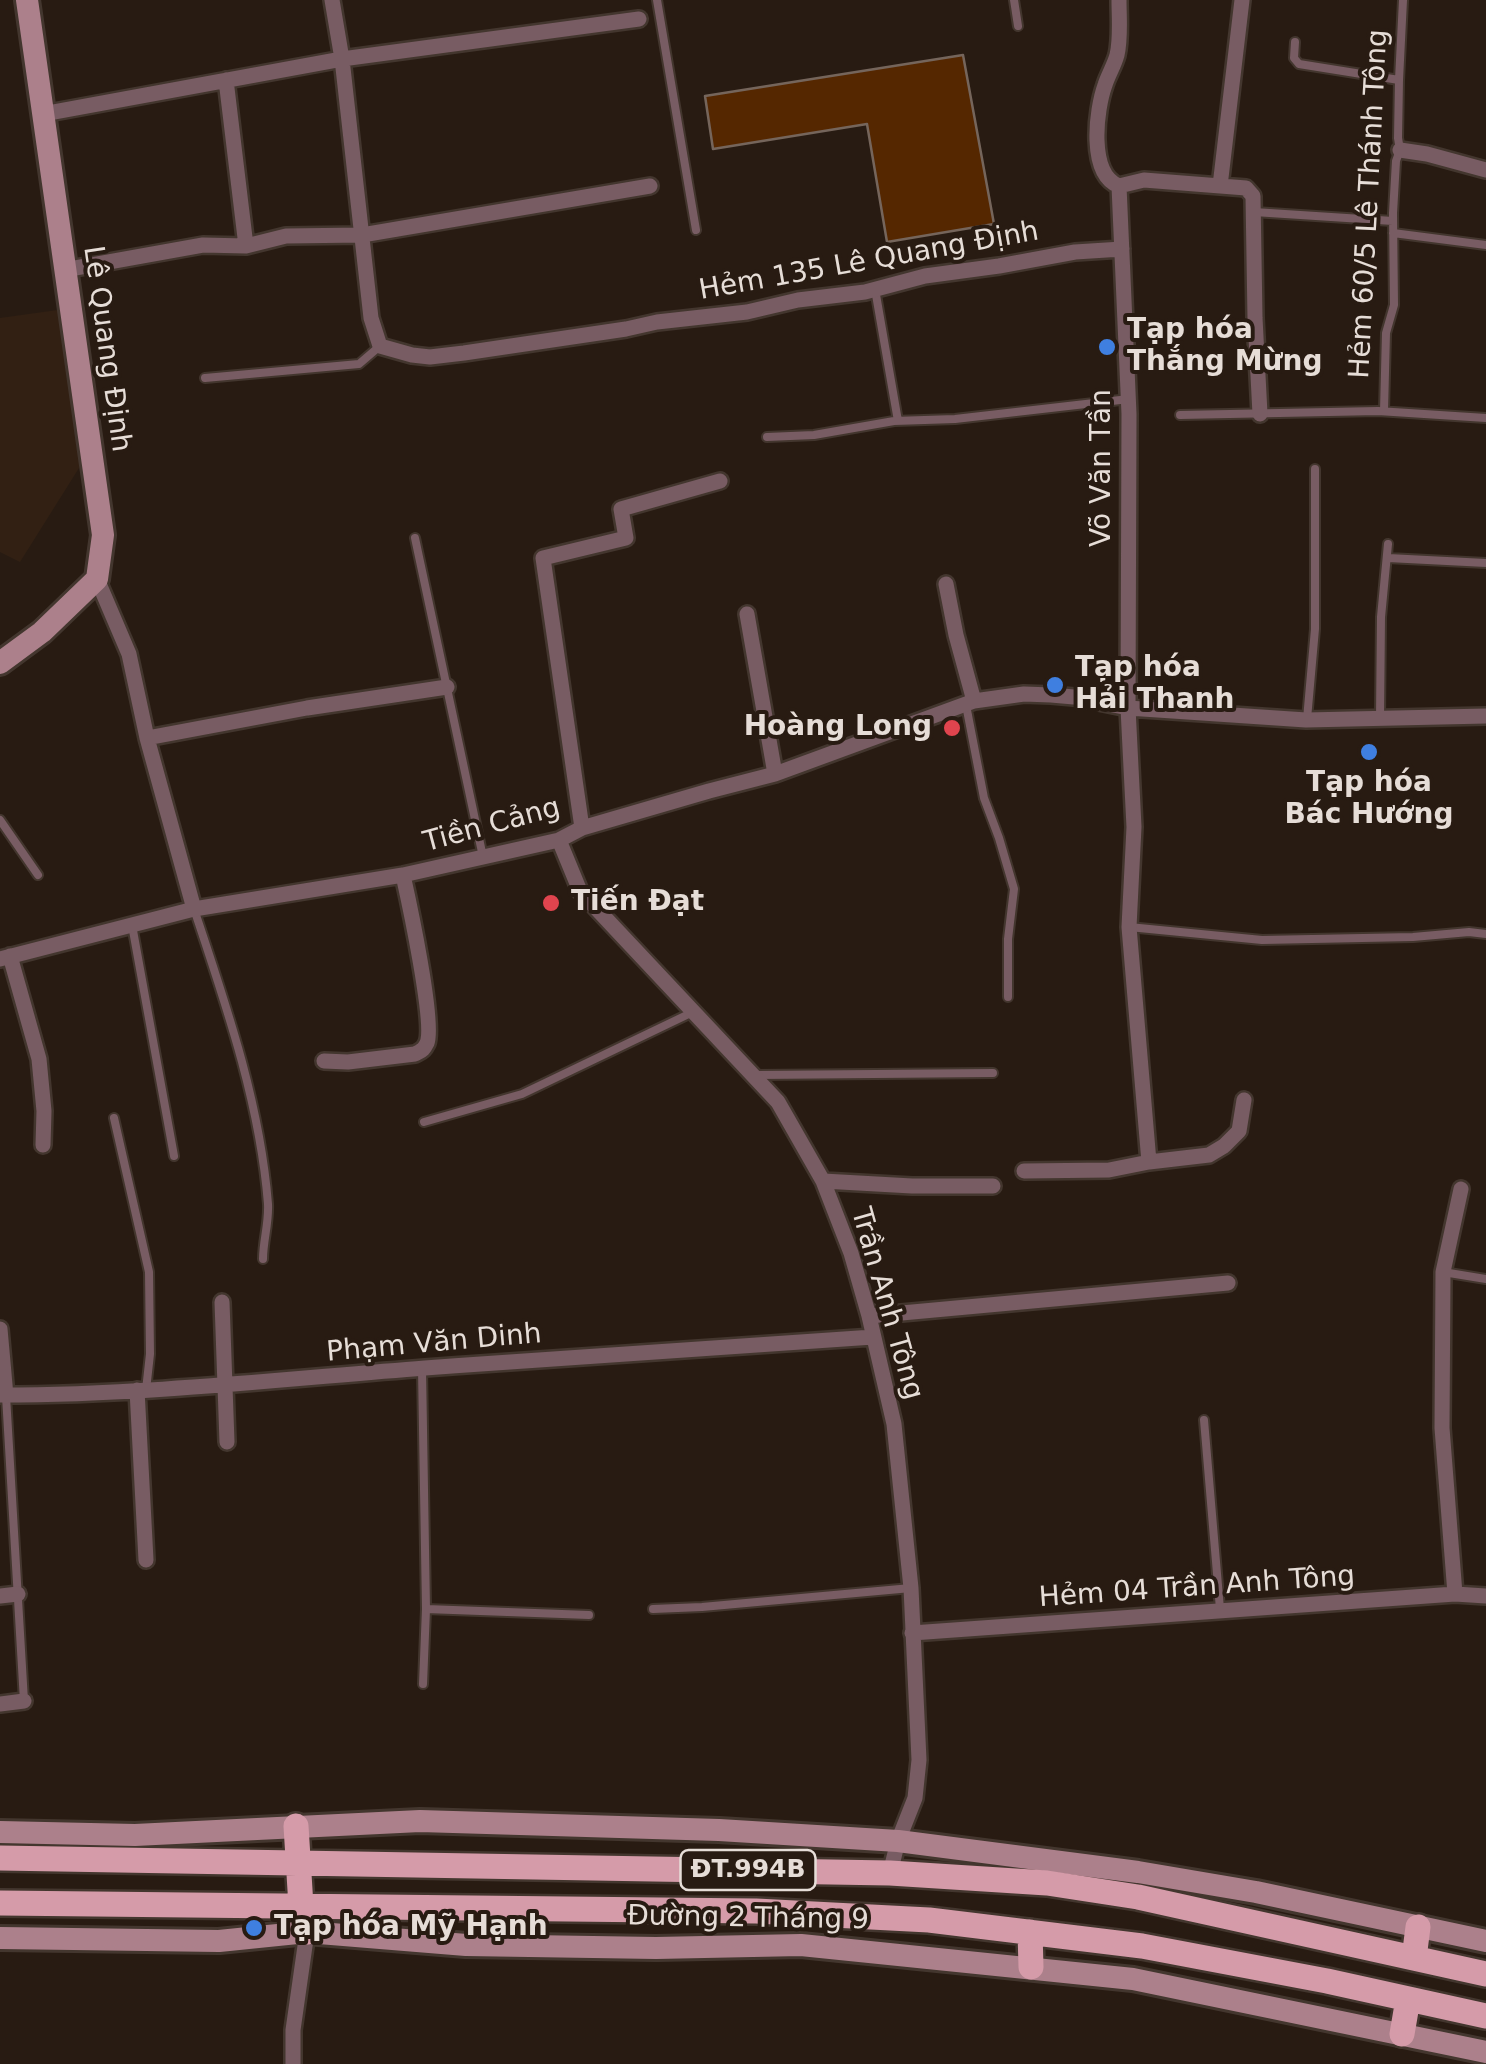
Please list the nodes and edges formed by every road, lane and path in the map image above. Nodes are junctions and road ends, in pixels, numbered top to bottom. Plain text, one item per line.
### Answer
1 (26, 0) edge
2 (332, 0) edge
3 (657, 0) edge
4 (1014, 0) edge
5 (1119, 0) edge
6 (1242, 0) edge
7 (1403, 0) edge
8 (640, 18) dead end
9 (1018, 26) dead end
10 (1295, 42) dead end
11 (342, 60) junction
12 (226, 80) junction
13 (1399, 80) junction
14 (43, 114) junction
15 (1400, 150) junction
16 (1486, 170) edge
17 (650, 186) dead end
18 (1119, 186) junction
19 (1220, 186) junction
20 (1254, 212) junction
21 (1393, 220) junction
22 (696, 230) dead end
23 (1393, 233) junction
24 (362, 235) junction
25 (1486, 245) edge
26 (246, 246) junction
27 (1122, 249) junction
28 (64, 270) junction
29 (875, 289) junction
30 (380, 346) junction
31 (205, 378) dead end
32 (1129, 399) junction
33 (1384, 411) junction
34 (1260, 414) junction
35 (1180, 415) dead end
36 (1486, 418) edge
37 (898, 421) junction
38 (766, 437) dead end
39 (1316, 469) dead end
40 (720, 481) dead end
41 (414, 538) dead end
42 (1388, 544) dead end
43 (1388, 558) junction
44 (1486, 563) edge
45 (97, 579) junction
46 (946, 584) dead end
47 (747, 614) dead end
48 (0, 664) edge
49 (447, 687) junction
50 (970, 703) junction
51 (1128, 708) junction
52 (1486, 716) edge
53 (1380, 718) junction
54 (1306, 720) junction
55 (147, 738) junction
56 (775, 774) junction
57 (0, 820) edge
58 (582, 828) junction
59 (559, 840) junction
60 (482, 857) junction
61 (38, 874) dead end
62 (403, 875) junction
63 (194, 909) junction
64 (132, 925) junction
65 (1129, 927) junction
66 (1486, 934) edge
67 (5, 957) edge
68 (1008, 997) dead end
69 (693, 1012) junction
70 (324, 1061) dead end
71 (993, 1073) dead end
72 (756, 1076) junction
73 (1244, 1100) dead end
74 (114, 1118) dead end
75 (424, 1122) dead end
76 (43, 1145) dead end
77 (174, 1156) dead end
78 (1149, 1162) junction
79 (1024, 1171) dead end
80 (823, 1180) junction
81 (994, 1186) dead end
82 (1461, 1190) dead end
83 (264, 1259) dead end
84 (1443, 1272) junction
85 (1486, 1279) edge
86 (1228, 1283) dead end
87 (222, 1302) dead end
88 (869, 1316) junction
89 (0, 1329) edge
90 (873, 1337) junction
91 (422, 1368) junction
92 (225, 1385) junction
93 (142, 1390) junction
94 (3, 1396) edge
95 (1204, 1420) dead end
96 (227, 1442) dead end
97 (146, 1560) dead end
98 (911, 1588) junction
99 (18, 1594) junction
100 (1456, 1594) junction
101 (0, 1596) edge
102 (1486, 1596) edge
103 (426, 1608) junction
104 (653, 1608) dead end
105 (1220, 1611) junction
106 (589, 1615) dead end
107 (912, 1633) junction
108 (423, 1684) dead end
109 (24, 1702) joint
110 (0, 1704) edge
111 (296, 1826) junction
112 (0, 1832) edge
113 (898, 1841) junction
114 (0, 1858) edge
115 (298, 1863) junction
116 (1048, 1872) junction
117 (890, 1873) junction
118 (0, 1903) edge
119 (300, 1906) junction
120 (1418, 1927) junction
121 (306, 1932) junction
122 (1030, 1932) junction
123 (0, 1938) edge
124 (1486, 1941) edge
125 (1414, 1958) junction
126 (1031, 1967) junction
127 (1486, 1974) edge
128 (1408, 1999) junction
129 (1486, 2016) edge
130 (1402, 2034) junction
131 (1486, 2052) edge
132 (293, 2064) edge

1 - 14 main road, Lê Quang Định
2 - 11 street
3 - 22 lane
4 - 9 lane
5 - 18 street, Võ Văn Tần
6 - 19 street
7 - 13 lane, Hẻm 60/5 Lê Thánh Tông
8 - 11 street
10 - 13 lane
11 - 12 street
11 - 24 street
12 - 14 street
12 - 26 street
13 - 15 lane, Hẻm 60/5 Lê Thánh Tông
14 - 28 main road, Lê Quang Định
15 - 16 street
15 - 21 lane, Hẻm 60/5 Lê Thánh Tông
17 - 24 street
18 - 19 street
18 - 27 street, Võ Văn Tần
19 - 20 street
20 - 21 lane
20 - 34 street
21 - 23 lane, Hẻm 60/5 Lê Thánh Tông
23 - 25 lane
23 - 33 lane, Hẻm 60/5 Lê Thánh Tông
24 - 26 street
24 - 30 street
26 - 28 street
27 - 29 street, Hẻm 135 Lê Quang Định
27 - 32 street, Võ Văn Tần
28 - 45 main road, Lê Quang Định
29 - 30 street, Hẻm 135 Lê Quang Định
29 - 37 lane
30 - 31 lane
32 - 37 lane
32 - 51 street, Võ Văn Tần
33 - 34 lane
33 - 36 lane
34 - 35 lane
37 - 38 lane
39 - 54 lane
40 - 58 street
41 - 49 lane
42 - 43 lane
43 - 44 lane
43 - 53 lane
45 - 48 main road
45 - 55 street
46 - 50 street
47 - 56 street
49 - 55 street
49 - 60 lane
50 - 51 street, Tiền Cảng
50 - 56 street, Tiền Cảng
50 - 68 lane
51 - 54 street, Tiền Cảng
51 - 65 street, Võ Văn Tần
52 - 53 street, Tiền Cảng
53 - 54 street, Tiền Cảng
55 - 63 street
56 - 58 street, Tiền Cảng
57 - 61 lane
58 - 59 street, Tiền Cảng
59 - 60 street, Tiền Cảng
59 - 69 street, Trần Anh Tông
60 - 62 street, Tiền Cảng
62 - 63 street, Tiền Cảng
62 - 70 street
63 - 64 street, Tiền Cảng
63 - 83 lane
64 - 67 street, Tiền Cảng
64 - 77 lane
65 - 66 lane
65 - 78 street, Võ Văn Tần
67 - 76 street
69 - 72 street, Trần Anh Tông
69 - 75 lane
71 - 72 lane
72 - 80 street, Trần Anh Tông
73 - 78 street
74 - 93 lane
78 - 79 street
80 - 81 street
80 - 88 street, Trần Anh Tông
82 - 84 street
84 - 85 lane
84 - 100 street
86 - 88 street
87 - 92 street
88 - 90 street, Trần Anh Tông
89 - 94 street
90 - 91 street, Phạm Văn Dinh
90 - 98 street, Trần Anh Tông
91 - 92 street, Phạm Văn Dinh
91 - 103 lane
92 - 93 street, Phạm Văn Dinh
92 - 96 street
93 - 94 street, Phạm Văn Dinh
93 - 97 street
94 - 99 lane
95 - 105 lane
98 - 104 lane
98 - 107 street, Trần Anh Tông
99 - 101 street
99 - 109 lane
100 - 102 street, Hẻm 04 Trần Anh Tông
100 - 105 street, Hẻm 04 Trần Anh Tông
103 - 106 lane
103 - 108 lane
105 - 107 street, Hẻm 04 Trần Anh Tông
107 - 113 street, Trần Anh Tông
109 - 110 street
111 - 112 main road, Đường 2 Tháng 9 / ĐT.994B
111 - 113 main road, Đường 2 Tháng 9 / ĐT.994B
111 - 115 main road
113 - 116 main road, Đường 2 Tháng 9 / ĐT.994B
113 - 117 street, Trần Anh Tông
114 - 115 main road, Đường 2 Tháng 9 / ĐT.994B
115 - 117 main road, Đường 2 Tháng 9 / ĐT.994B
115 - 119 main road
116 - 117 main road, Đường 2 Tháng 9 / ĐT.994B
116 - 120 main road, Đường 2 Tháng 9 / ĐT.994B
116 - 125 main road, Đường 2 Tháng 9 / ĐT.994B
118 - 119 main road, Đường 2 Tháng 9 / ĐT.994B
119 - 121 main road
119 - 122 main road, Đường 2 Tháng 9 / ĐT.994B
120 - 124 main road, Đường 2 Tháng 9 / ĐT.994B
120 - 125 main road
121 - 123 main road, Đường 2 Tháng 9
121 - 126 main road, Đường 2 Tháng 9
121 - 132 street
122 - 126 main road
122 - 128 main road, Đường 2 Tháng 9 / ĐT.994B
125 - 127 main road, Đường 2 Tháng 9 / ĐT.994B
126 - 130 main road, Đường 2 Tháng 9
128 - 129 main road, Đường 2 Tháng 9 / ĐT.994B
128 - 130 main road
130 - 131 main road, Đường 2 Tháng 9

